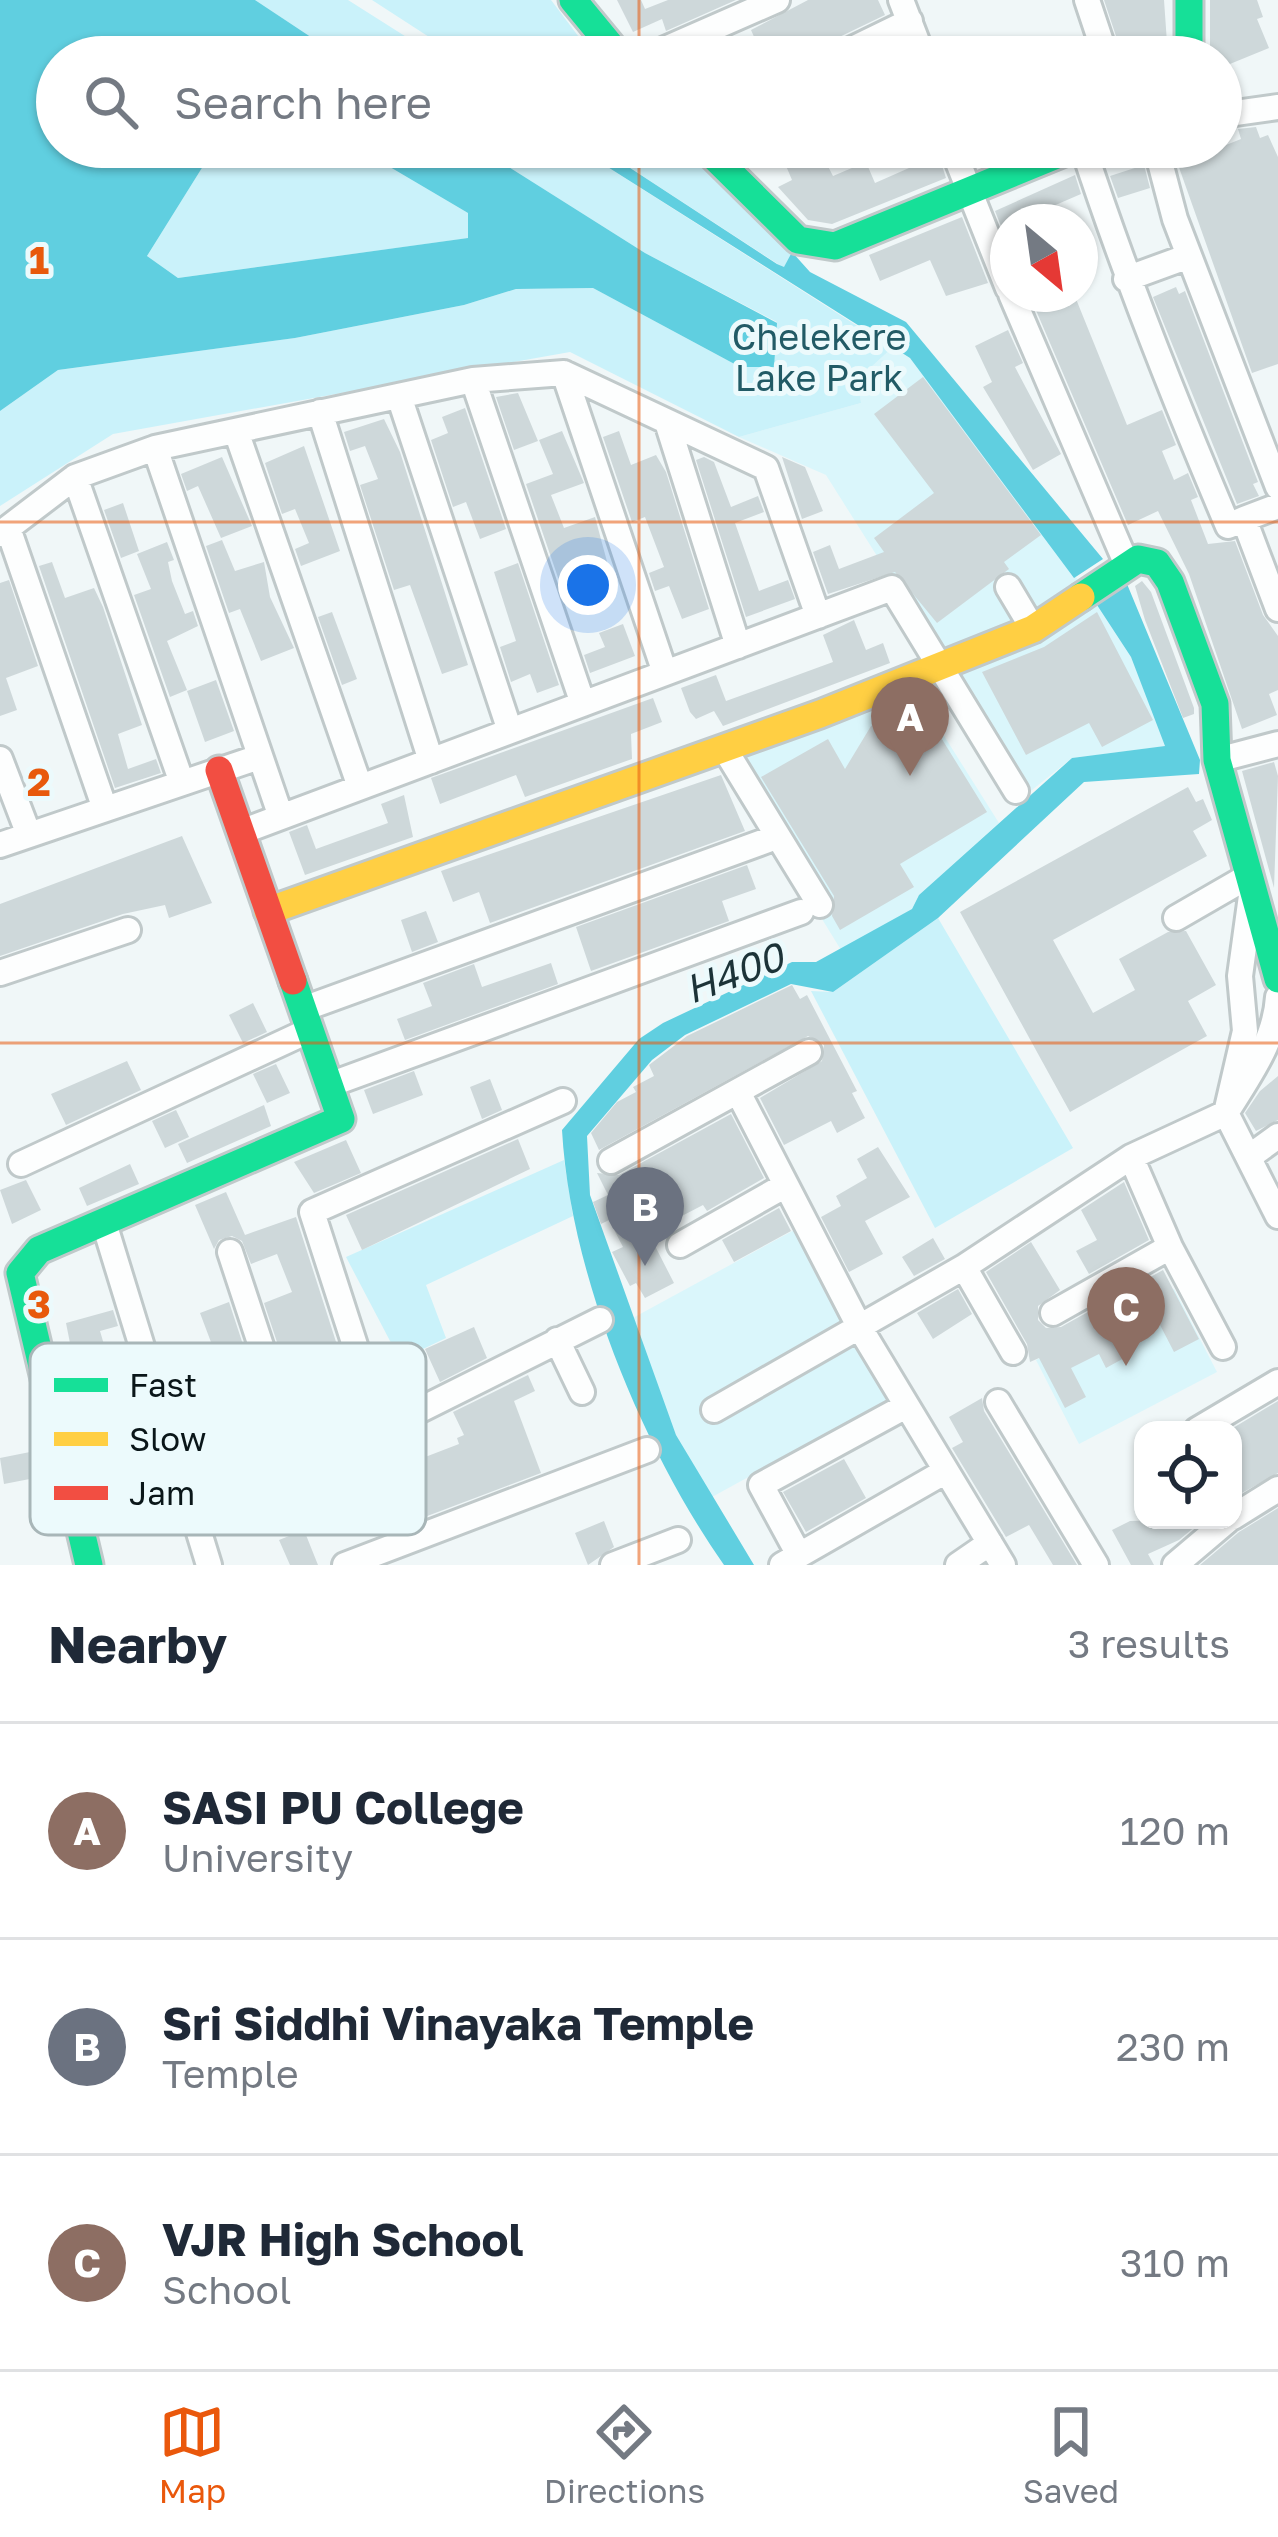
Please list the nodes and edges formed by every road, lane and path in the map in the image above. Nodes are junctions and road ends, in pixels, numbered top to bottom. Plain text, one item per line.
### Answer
1 (573, 0) edge
2 (777, 0) edge
3 (1087, 0) edge
4 (1190, 0) edge
5 (905, 11) edge
6 (603, 36) edge
7 (695, 36) edge
8 (868, 36) edge
9 (1099, 36) edge
10 (1189, 36) edge
11 (1278, 107) edge
12 (1242, 112) edge
13 (725, 168) edge
14 (959, 168) edge
15 (1021, 168) edge
16 (1086, 168) edge
17 (1162, 168) edge
18 (965, 188) junction
19 (990, 247) edge
20 (1189, 256) junction
21 (1126, 279) junction
22 (1018, 312) edge
23 (564, 373) junction
24 (473, 380) junction
25 (399, 396) junction
26 (320, 412) junction
27 (667, 422) junction
28 (237, 434) junction
29 (154, 448) junction
30 (75, 477) junction
31 (1278, 487) edge
32 (1278, 506) edge
33 (1244, 519) junction
34 (4, 531) edge
35 (1127, 566) junction
36 (1008, 587) dead end
37 (1278, 609) edge
38 (818, 616) junction
39 (1033, 629) junction
40 (738, 646) junction
41 (937, 664) junction
42 (665, 673) junction
43 (583, 704) junction
44 (510, 731) junction
45 (1278, 744) edge
46 (724, 748) junction
47 (259, 757) junction
48 (0, 759) edge
49 (1217, 760) junction
50 (431, 761) junction
51 (219, 770) junction
52 (182, 783) junction
53 (360, 788) junction
54 (1016, 791) dead end
55 (106, 809) junction
56 (280, 817) junction
57 (241, 832) junction
58 (29, 835) junction
59 (768, 840) dead end
60 (0, 845) edge
61 (1249, 885) junction
62 (268, 911) junction
63 (1177, 918) dead end
64 (128, 930) dead end
65 (0, 973) edge
66 (1278, 979) edge
67 (1278, 997) edge
68 (306, 1020) junction
69 (809, 1052) dead end
70 (329, 1085) junction
71 (738, 1092) junction
72 (563, 1101) dead end
73 (1226, 1113) junction
74 (1278, 1136) edge
75 (1131, 1157) junction
76 (1249, 1157) junction
77 (611, 1160) dead end
78 (21, 1164) dead end
79 (787, 1185) junction
80 (1278, 1216) edge
81 (104, 1223) junction
82 (680, 1246) dead end
83 (1170, 1246) junction
84 (230, 1252) dead end
85 (964, 1267) junction
86 (1053, 1313) dead end
87 (600, 1320) dead end
88 (860, 1328) junction
89 (557, 1340) junction
90 (37, 1343) edge
91 (141, 1343) edge
92 (260, 1343) edge
93 (354, 1343) edge
94 (1223, 1347) dead end
95 (1013, 1352) dead end
96 (1278, 1382) edge
97 (582, 1392) dead end
98 (998, 1402) dead end
99 (906, 1406) junction
100 (426, 1407) edge
101 (714, 1410) dead end
102 (1212, 1421) edge
103 (647, 1450) dead end
104 (946, 1472) junction
105 (1278, 1489) edge
106 (1242, 1511) edge
107 (1218, 1529) edge
108 (426, 1534) edge
109 (82, 1535) edge
110 (201, 1535) edge
111 (424, 1535) edge
112 (678, 1540) dead end
113 (996, 1554) edge
114 (791, 1560) edge
115 (1183, 1562) edge
116 (89, 1565) edge
117 (209, 1565) edge
118 (345, 1565) edge
119 (614, 1565) edge
120 (958, 1565) edge
121 (1096, 1565) edge

1 - 6 street
2 - 7 street
3 - 9 street
4 - 10 street
5 - 8 street
11 - 12 street
13 - 18 street
14 - 18 street
15 - 18 street
16 - 21 street
17 - 20 street
18 - 19 street
20 - 21 street
20 - 31 street
21 - 33 street
22 - 35 street
23 - 24 street
23 - 27 street
23 - 42 street
24 - 25 street
24 - 43 street
25 - 26 street
25 - 44 street
26 - 28 street
26 - 50 street
27 - 38 street
27 - 40 street
28 - 29 street
28 - 53 street
29 - 30 street
29 - 47 street
30 - 34 street
30 - 52 street
32 - 33 street
33 - 37 street
34 - 55 street
35 - 39 street
35 - 49 street
36 - 39 street
38 - 40 street
38 - 41 street
39 - 41 street
40 - 42 street
41 - 46 street
41 - 54 street
42 - 43 street
43 - 44 street
44 - 50 street
45 - 49 street
46 - 62 street
46 - 70 street
47 - 51 street
47 - 56 street
48 - 58 street
49 - 61 street
50 - 53 street
51 - 52 street
51 - 57 street
52 - 55 street
53 - 56 street
55 - 58 street
56 - 57 street
57 - 62 street
58 - 60 street
59 - 68 street
61 - 63 street
61 - 66 street
61 - 73 street
62 - 68 street
64 - 65 street
67 - 73 street
68 - 70 street
68 - 78 street
69 - 71 street
70 - 81 street
71 - 77 street
71 - 79 street
72 - 93 street
73 - 75 street
73 - 76 street
74 - 76 street
75 - 83 street
75 - 85 street
76 - 80 street
79 - 82 street
79 - 88 street
81 - 90 street
81 - 91 street
83 - 86 street
83 - 94 street
84 - 92 street
85 - 88 street
85 - 95 street
87 - 89 street
88 - 99 street
88 - 101 street
89 - 97 street
89 - 100 street
96 - 102 street
98 - 121 street
99 - 104 street
99 - 114 street
103 - 108 street
104 - 113 street
104 - 114 street
105 - 106 street
107 - 115 street
109 - 116 street
110 - 117 street
111 - 118 street
112 - 119 street
113 - 120 street

